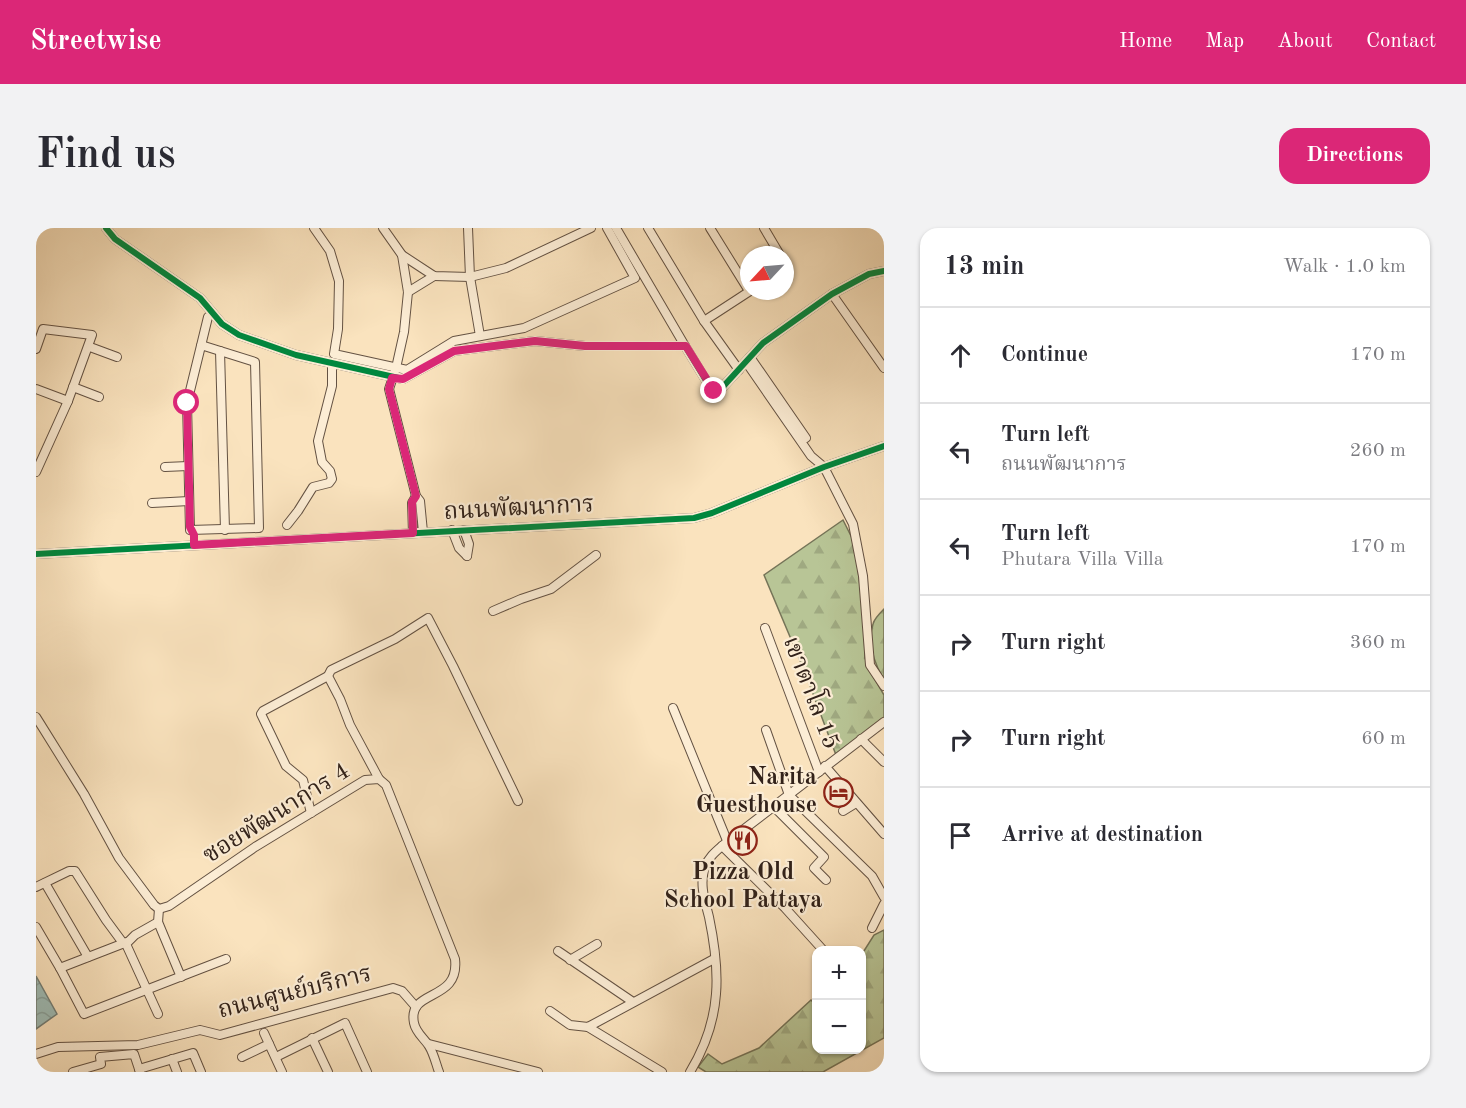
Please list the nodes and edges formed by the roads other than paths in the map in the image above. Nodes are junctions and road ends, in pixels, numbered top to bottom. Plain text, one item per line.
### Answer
1 (106, 228) edge
2 (314, 228) edge
3 (383, 228) edge
4 (468, 228) edge
5 (591, 228) edge
6 (607, 228) edge
7 (616, 228) edge
8 (648, 228) edge
9 (710, 228) edge
10 (764, 228) edge
11 (775, 246) edge
12 (402, 255) junction
13 (884, 271) edge
14 (434, 276) junction
15 (740, 276) edge
16 (470, 277) junction
17 (408, 292) junction
18 (832, 294) junction
19 (740, 297) edge
20 (208, 317) dead end
21 (704, 321) junction
22 (480, 336) junction
23 (201, 345) junction
24 (686, 346) junction
25 (90, 347) junction
26 (36, 349) edge
27 (220, 351) junction
28 (117, 357) dead end
29 (748, 360) junction
30 (332, 365) junction
31 (396, 368) junction
32 (884, 368) edge
33 (739, 370) junction
34 (392, 378) junction
35 (73, 387) junction
36 (36, 389) edge
37 (99, 397) dead end
38 (68, 401) junction
39 (884, 446) edge
40 (38, 458) edge
41 (821, 464) junction
42 (188, 466) junction
43 (165, 467) dead end
44 (36, 472) edge
45 (416, 496) junction
46 (189, 501) junction
47 (152, 503) dead end
48 (286, 525) dead end
49 (190, 530) junction
50 (225, 530) junction
51 (452, 530) junction
52 (464, 530) junction
53 (423, 532) junction
54 (413, 533) junction
55 (191, 545) junction
56 (36, 554) edge
57 (596, 555) dead end
58 (494, 611) dead end
59 (765, 628) dead end
60 (327, 676) junction
61 (884, 686) edge
62 (673, 708) dead end
63 (36, 717) edge
64 (884, 722) edge
65 (765, 730) dead end
66 (861, 739) junction
67 (884, 762) edge
68 (822, 769) junction
69 (380, 779) junction
70 (789, 795) junction
71 (518, 801) dead end
72 (856, 803) junction
73 (774, 807) junction
74 (843, 811) dead end
75 (311, 813) junction
76 (884, 834) edge
77 (725, 845) junction
78 (826, 880) dead end
79 (45, 883) junction
80 (36, 887) edge
81 (884, 897) edge
82 (884, 904) edge
83 (159, 909) junction
84 (158, 922) junction
85 (36, 927) edge
86 (872, 928) dead end
87 (125, 943) junction
88 (597, 944) dead end
89 (819, 946) edge
90 (558, 951) dead end
91 (88, 957) junction
92 (226, 959) dead end
93 (714, 959) junction
94 (570, 960) junction
95 (60, 968) junction
96 (181, 977) junction
97 (147, 990) junction
98 (633, 1002) junction
99 (416, 1007) junction
100 (550, 1011) dead end
101 (158, 1014) dead end
102 (588, 1027) junction
103 (264, 1033) dead end
104 (312, 1038) junction
105 (269, 1044) junction
106 (429, 1044) junction
107 (36, 1054) edge
108 (242, 1057) dead end
109 (276, 1057) junction
110 (172, 1059) junction
111 (103, 1068) edge
112 (139, 1070) edge
113 (73, 1072) edge
114 (177, 1072) edge
115 (201, 1072) edge
116 (282, 1072) edge
117 (328, 1072) edge
118 (367, 1072) edge
119 (440, 1072) edge
120 (538, 1072) edge
121 (662, 1072) edge
122 (690, 1072) edge

1 - 30 street
2 - 31 street
3 - 12 street
4 - 16 street
5 - 16 street
6 - 22 street
7 - 24 street
8 - 21 street
9 - 15 street
10 - 11 street
12 - 14 street
12 - 17 street
13 - 18 street
14 - 16 street
14 - 17 street
16 - 22 street
17 - 31 street
18 - 29 street
18 - 32 street
19 - 21 street
20 - 23 street
21 - 33 street
22 - 31 street
23 - 27 street
23 - 42 street
24 - 33 street
24 - 34 street
25 - 26 street
25 - 28 street
25 - 35 street
27 - 50 street
27 - 50 street
29 - 33 street
29 - 41 street
30 - 34 street
30 - 48 street
31 - 34 street
34 - 45 street
35 - 37 street
35 - 38 street
36 - 38 street
38 - 40 street
39 - 41 street, ถนนพัฒนาการ
40 - 44 street
41 - 52 street, ถนนพัฒนาการ
41 - 61 street
42 - 43 street
42 - 46 street
45 - 53 street
45 - 54 street
46 - 47 street
46 - 49 street
49 - 50 street
49 - 55 street
51 - 52 street, ถนนพัฒนาการ
51 - 52 street
51 - 53 street, ถนนพัฒนาการ
53 - 54 street, ถนนพัฒนาการ
54 - 55 street, ถนนพัฒนาการ
55 - 56 street, ถนนพัฒนาการ
57 - 58 street
59 - 68 street, เขาตาโล 15
60 - 69 street
60 - 71 street
60 - 75 street
62 - 77 street
63 - 83 street
64 - 66 street
65 - 70 street
66 - 67 street
66 - 68 street
68 - 70 street
68 - 72 street, เขาตาโล 15
69 - 75 street, ซอยพัฒนาการ 4
69 - 99 street, ซอยพัฒนาการ 4
70 - 73 street
70 - 81 street
72 - 74 street
72 - 76 street, เขาตาโล 15
73 - 77 street
73 - 78 street
75 - 83 street, ซอยพัฒนาการ 4
77 - 89 street
77 - 93 street
79 - 80 street
79 - 87 street
79 - 91 street
82 - 86 street
83 - 84 street
84 - 87 street
84 - 96 street
85 - 95 street
87 - 91 street
87 - 97 street
88 - 94 street
90 - 94 street
91 - 95 street
92 - 96 street
93 - 98 street
93 - 122 street
94 - 98 street
95 - 97 street
96 - 97 street
97 - 101 street
98 - 102 street
99 - 106 street
99 - 107 street, ถนนศูนย์บริการ
100 - 102 street
102 - 121 street
103 - 105 street
104 - 109 street
104 - 117 street
104 - 118 street
105 - 108 street
105 - 109 street
106 - 119 street
106 - 120 street
109 - 116 street
110 - 112 street
110 - 114 street
110 - 115 street
111 - 112 street
111 - 113 street

